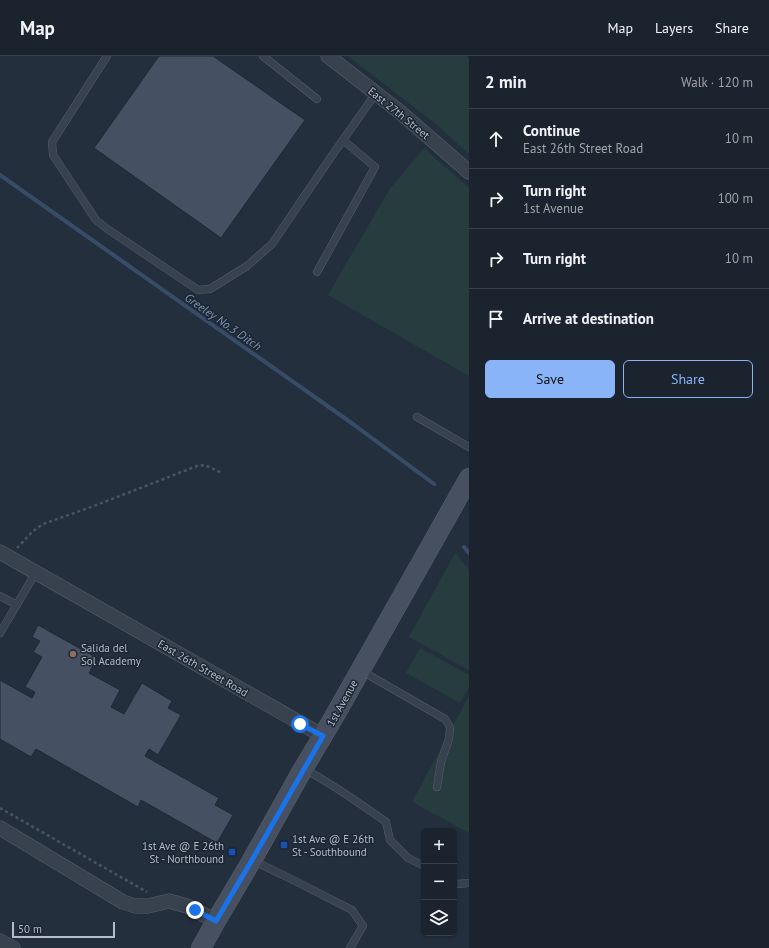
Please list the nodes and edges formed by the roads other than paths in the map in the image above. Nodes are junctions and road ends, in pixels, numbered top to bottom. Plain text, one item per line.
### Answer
1 (107, 56) edge
2 (263, 56) edge
3 (328, 56) edge
4 (376, 93) junction
5 (318, 99) dead end
6 (343, 140) junction
7 (469, 172) edge
8 (317, 272) dead end
9 (417, 418) dead end
10 (469, 447) edge
11 (469, 478) edge
12 (4, 554) edge
13 (36, 572) junction
14 (0, 596) edge
15 (17, 605) junction
16 (0, 633) edge
17 (360, 670) junction
18 (323, 736) junction
19 (304, 769) junction
20 (437, 787) dead end
21 (0, 828) edge
22 (252, 860) junction
23 (421, 864) edge
24 (469, 883) edge
25 (457, 884) edge
26 (216, 921) junction
27 (0, 940) edge
28 (13, 948) edge
29 (202, 948) edge
30 (350, 948) edge

1 - 6 lane
2 - 5 lane
3 - 4 street, East 27th Street
4 - 6 lane
4 - 7 street, East 27th Street
6 - 8 lane
9 - 10 lane
11 - 17 main road, 1st Avenue
12 - 13 street, East 26th Street Road
13 - 15 lane
13 - 18 street, East 26th Street Road
14 - 15 lane
15 - 16 lane
17 - 18 main road, 1st Avenue
17 - 20 lane
18 - 19 main road, 1st Avenue
19 - 22 main road, 1st Avenue
19 - 23 lane
21 - 26 street
22 - 26 main road, 1st Avenue
22 - 30 lane
24 - 25 lane
26 - 29 main road, 1st Avenue
27 - 28 street

